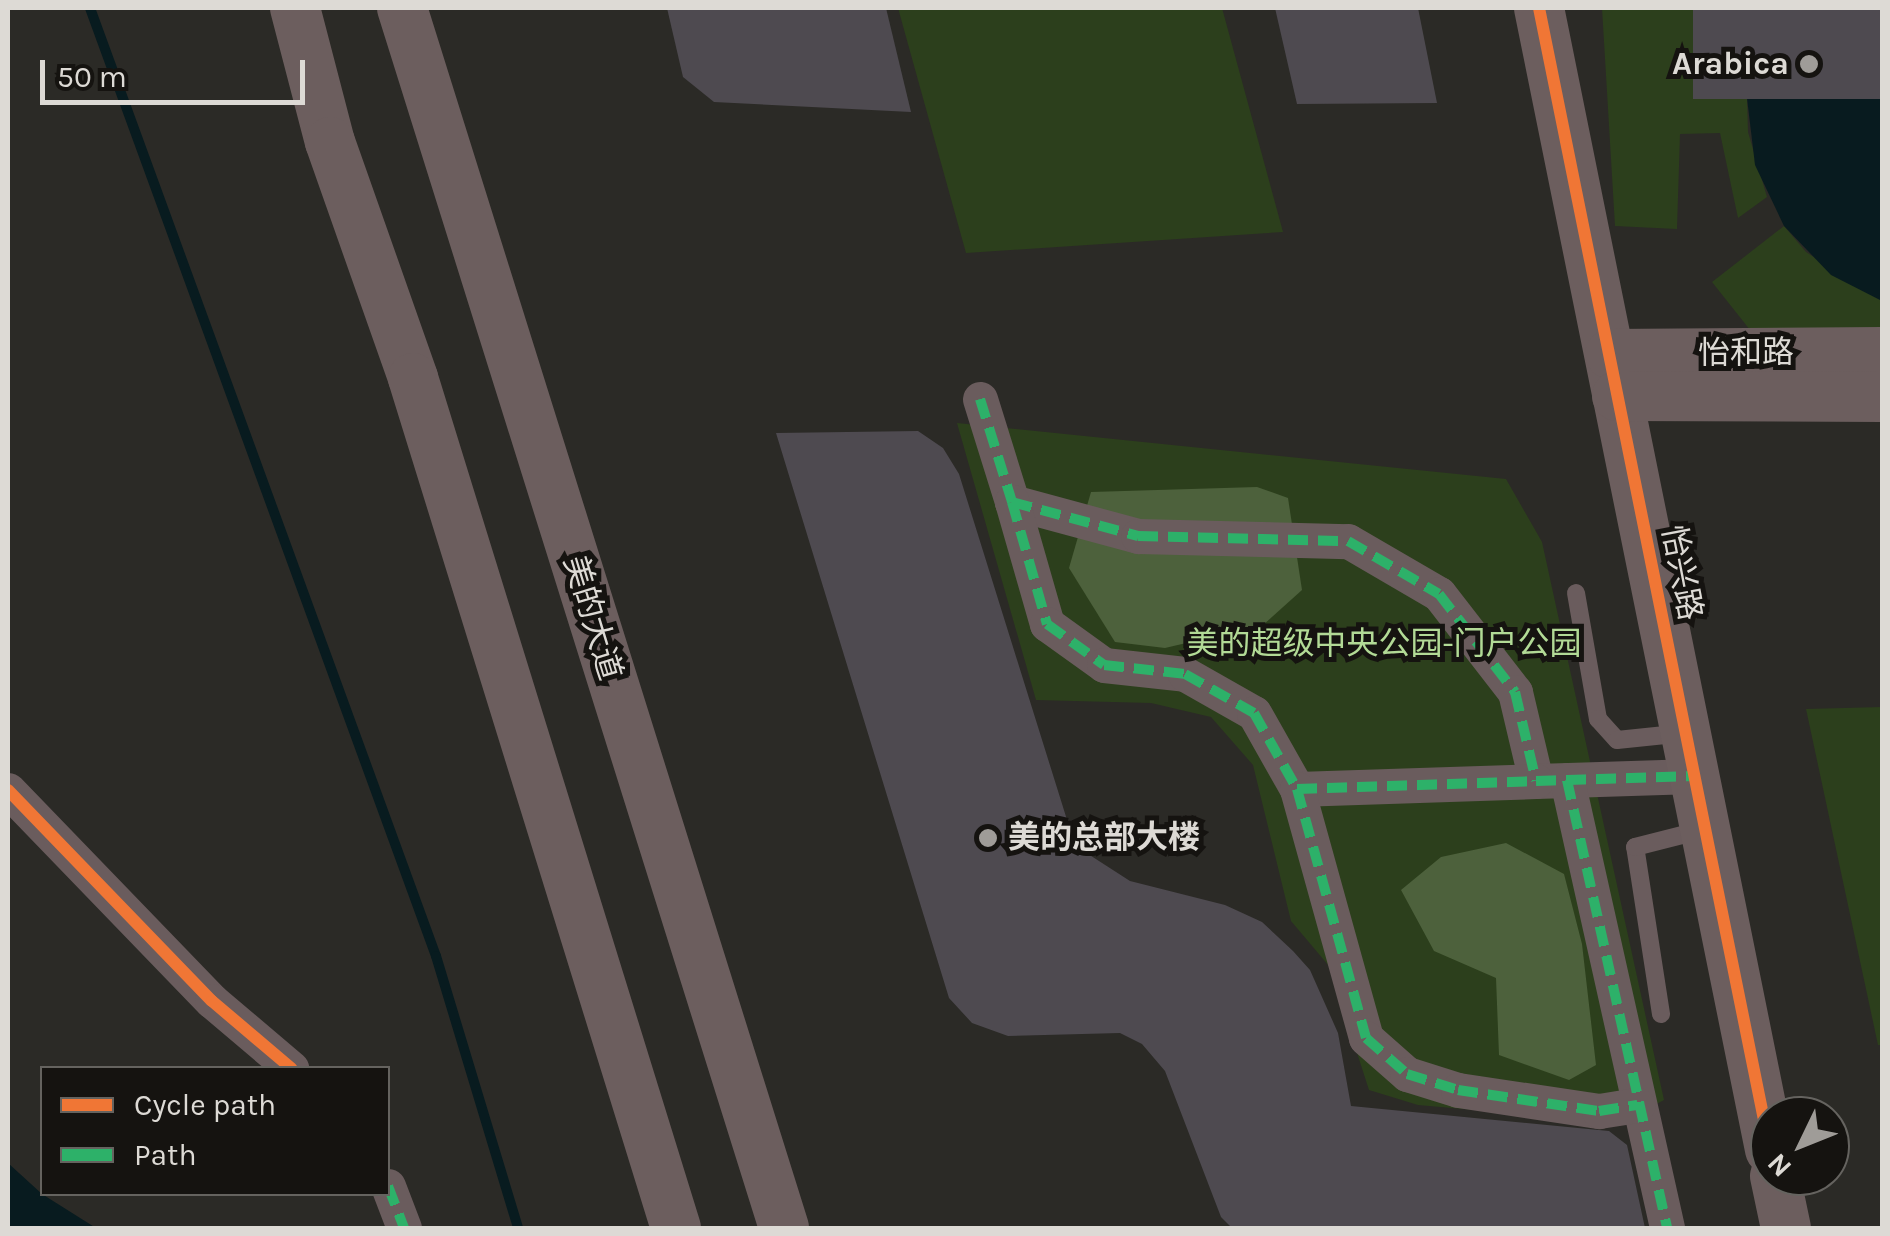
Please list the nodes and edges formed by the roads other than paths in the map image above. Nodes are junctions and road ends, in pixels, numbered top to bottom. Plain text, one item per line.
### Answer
1 (277, 8) edge
2 (295, 8) edge
3 (402, 8) edge
4 (416, 8) edge
5 (1538, 8) edge
6 (439, 113) junction
7 (330, 142) junction
8 (1882, 352) edge
9 (1614, 375) junction
10 (1882, 397) edge
11 (980, 399) dead end
12 (1012, 502) junction
13 (1576, 593) dead end
14 (1690, 754) junction
15 (1552, 780) junction
16 (8, 790) edge
17 (1297, 790) junction
18 (1705, 829) junction
19 (1661, 1014) dead end
20 (289, 1066) edge
21 (1759, 1096) edge
22 (1638, 1105) junction
23 (390, 1191) edge
24 (1779, 1196) edge
25 (404, 1228) edge
26 (676, 1228) edge
27 (784, 1228) edge
28 (1667, 1228) edge
29 (1786, 1228) edge

1 - 7 main road
2 - 7 main road
3 - 6 main road, 美的大道
4 - 6 main road
5 - 9 main road, 怡兴路
6 - 27 main road, 美的大道
7 - 26 main road
8 - 9 main road, 怡和路
9 - 10 main road, 怡和路
9 - 14 main road, 怡兴路
11 - 12 street
12 - 15 street
12 - 17 street
13 - 14 lane
14 - 15 street
14 - 18 main road, 怡兴路
15 - 17 street
15 - 22 street
16 - 20 street
17 - 22 street
18 - 19 lane
18 - 21 main road, 怡兴路
22 - 28 street
23 - 25 street
24 - 29 main road

